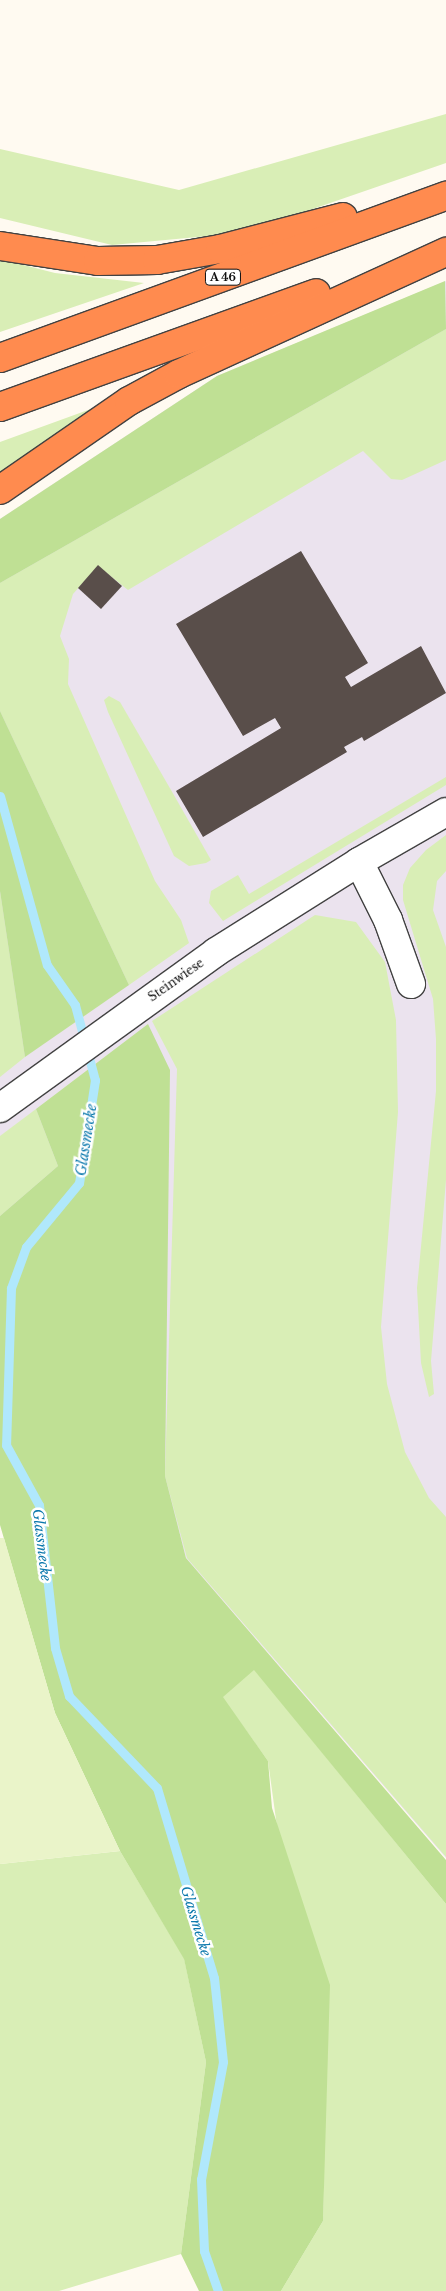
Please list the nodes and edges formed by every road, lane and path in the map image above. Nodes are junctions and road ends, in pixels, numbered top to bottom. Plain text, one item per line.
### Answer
1 (446, 190) edge
2 (446, 196) edge
3 (0, 246) edge
4 (446, 246) edge
5 (446, 252) edge
6 (0, 358) edge
7 (0, 407) edge
8 (0, 490) edge
9 (446, 812) edge
10 (359, 862) junction
11 (411, 984) dead end
12 (0, 1108) edge

1 - 3 highway
2 - 6 highway, A 46
4 - 7 highway
5 - 8 highway
9 - 10 street, Steinwiese
10 - 11 street
10 - 12 street, Steinwiese

